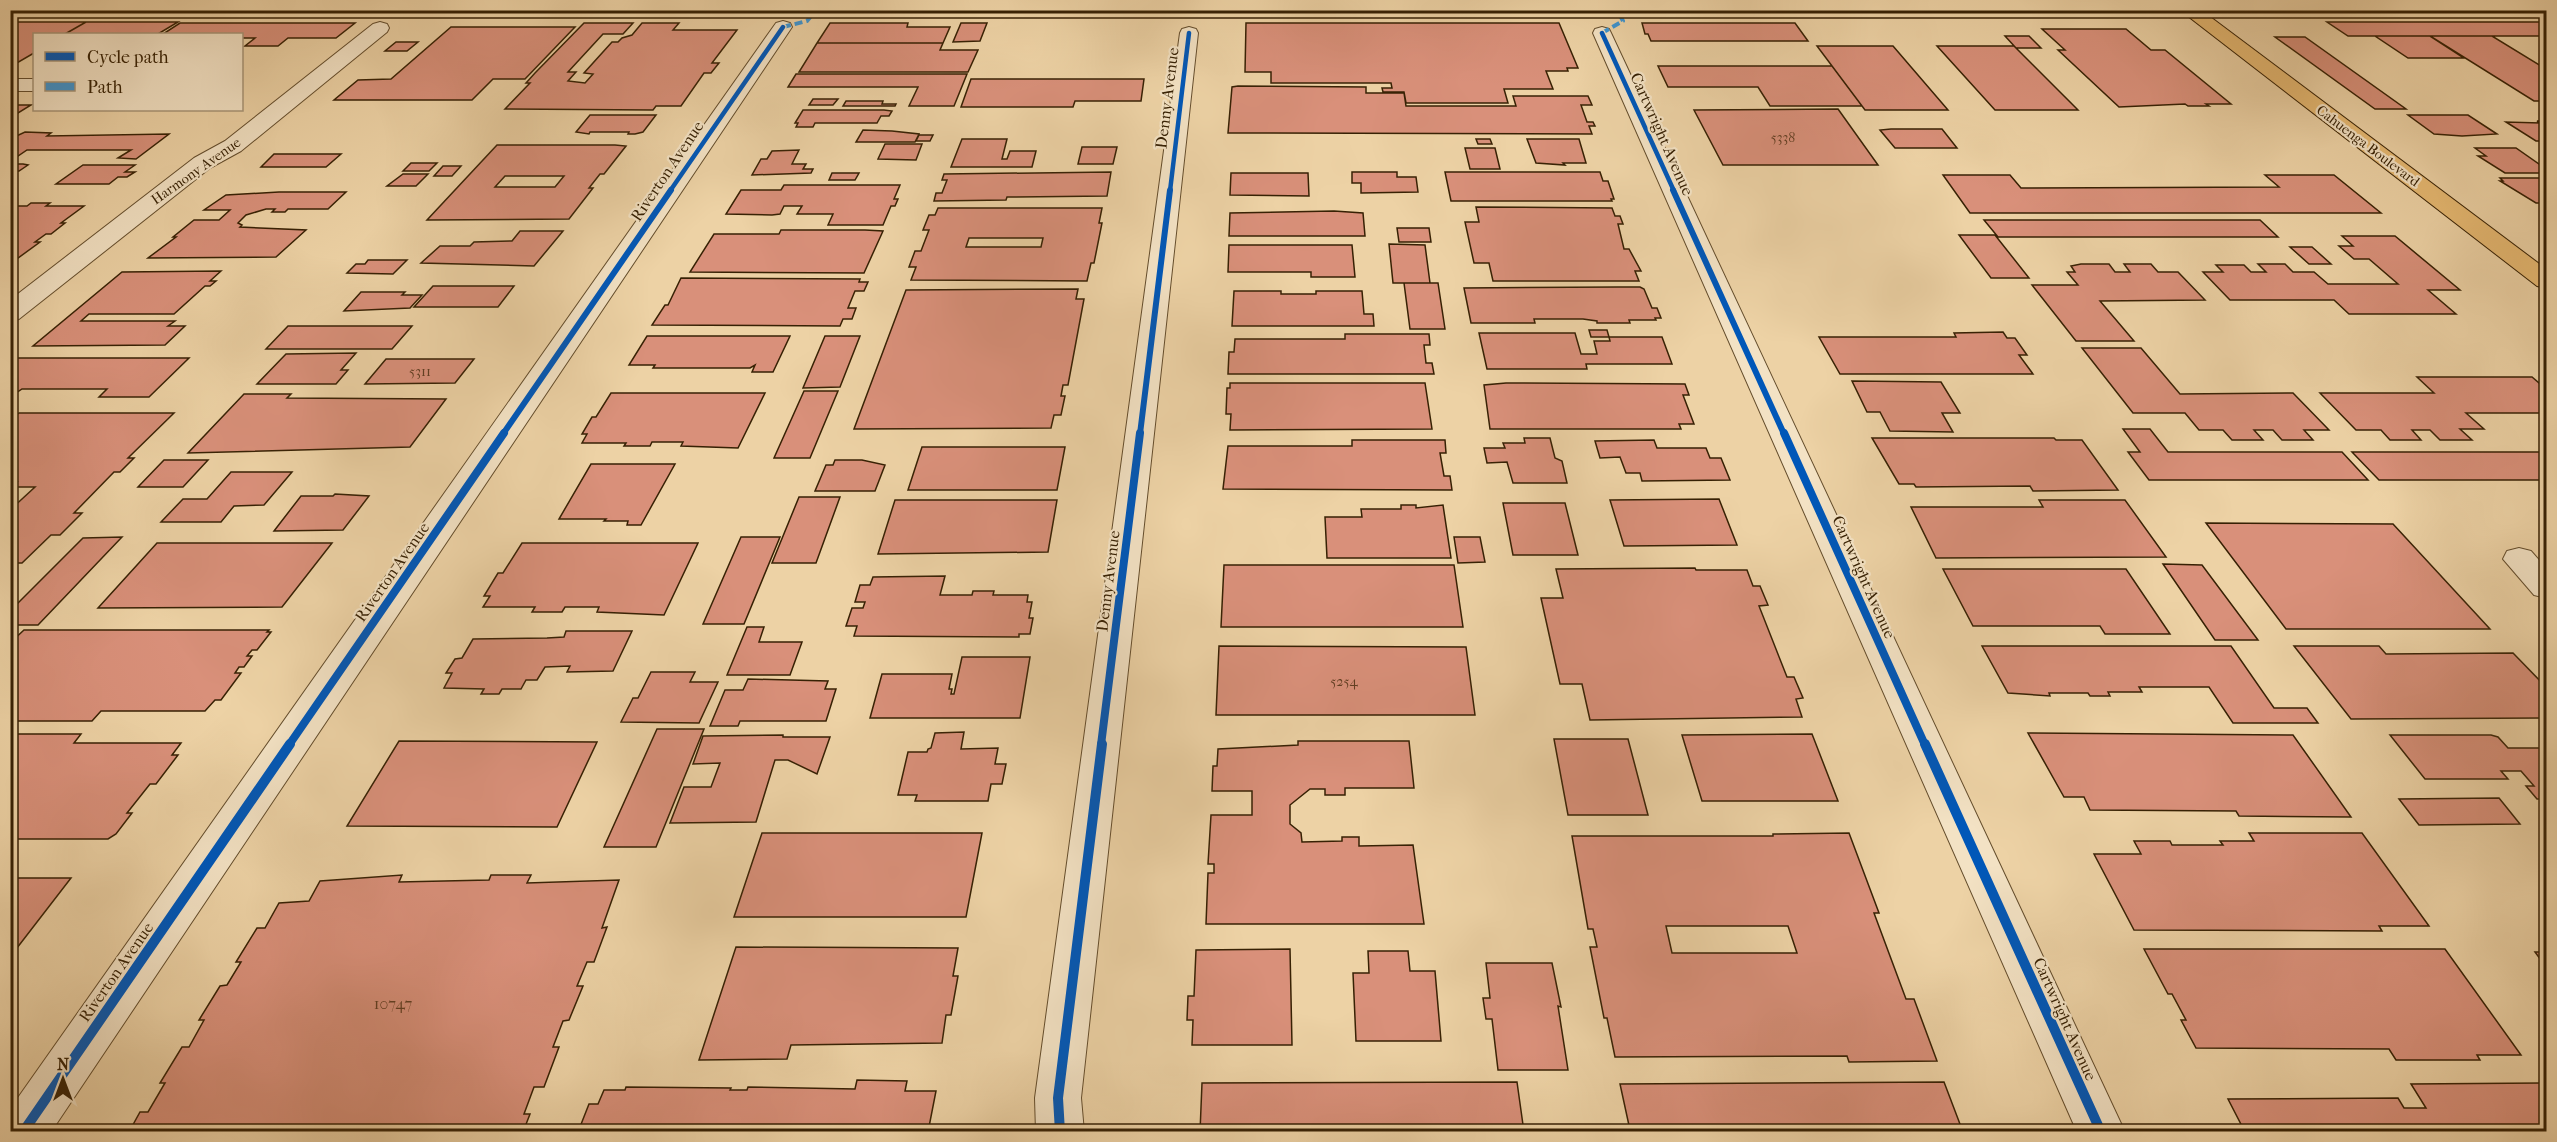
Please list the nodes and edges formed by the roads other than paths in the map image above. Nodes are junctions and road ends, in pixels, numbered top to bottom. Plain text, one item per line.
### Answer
1 (2189, 10) edge
2 (783, 27) dead end
3 (380, 28) dead end
4 (1189, 33) dead end
5 (1602, 33) dead end
6 (10, 85) edge
7 (33, 85) edge
8 (2547, 281) edge
9 (10, 313) edge
10 (2519, 559) dead end
11 (2547, 587) edge
12 (23, 1131) edge
13 (1060, 1131) edge
14 (2101, 1131) edge

1 - 8 main road, Cahuenga Boulevard
2 - 12 street, Riverton Avenue
3 - 9 street, Harmony Avenue
4 - 13 street, Denny Avenue
5 - 14 street, Cartwright Avenue
6 - 7 street
10 - 11 street

